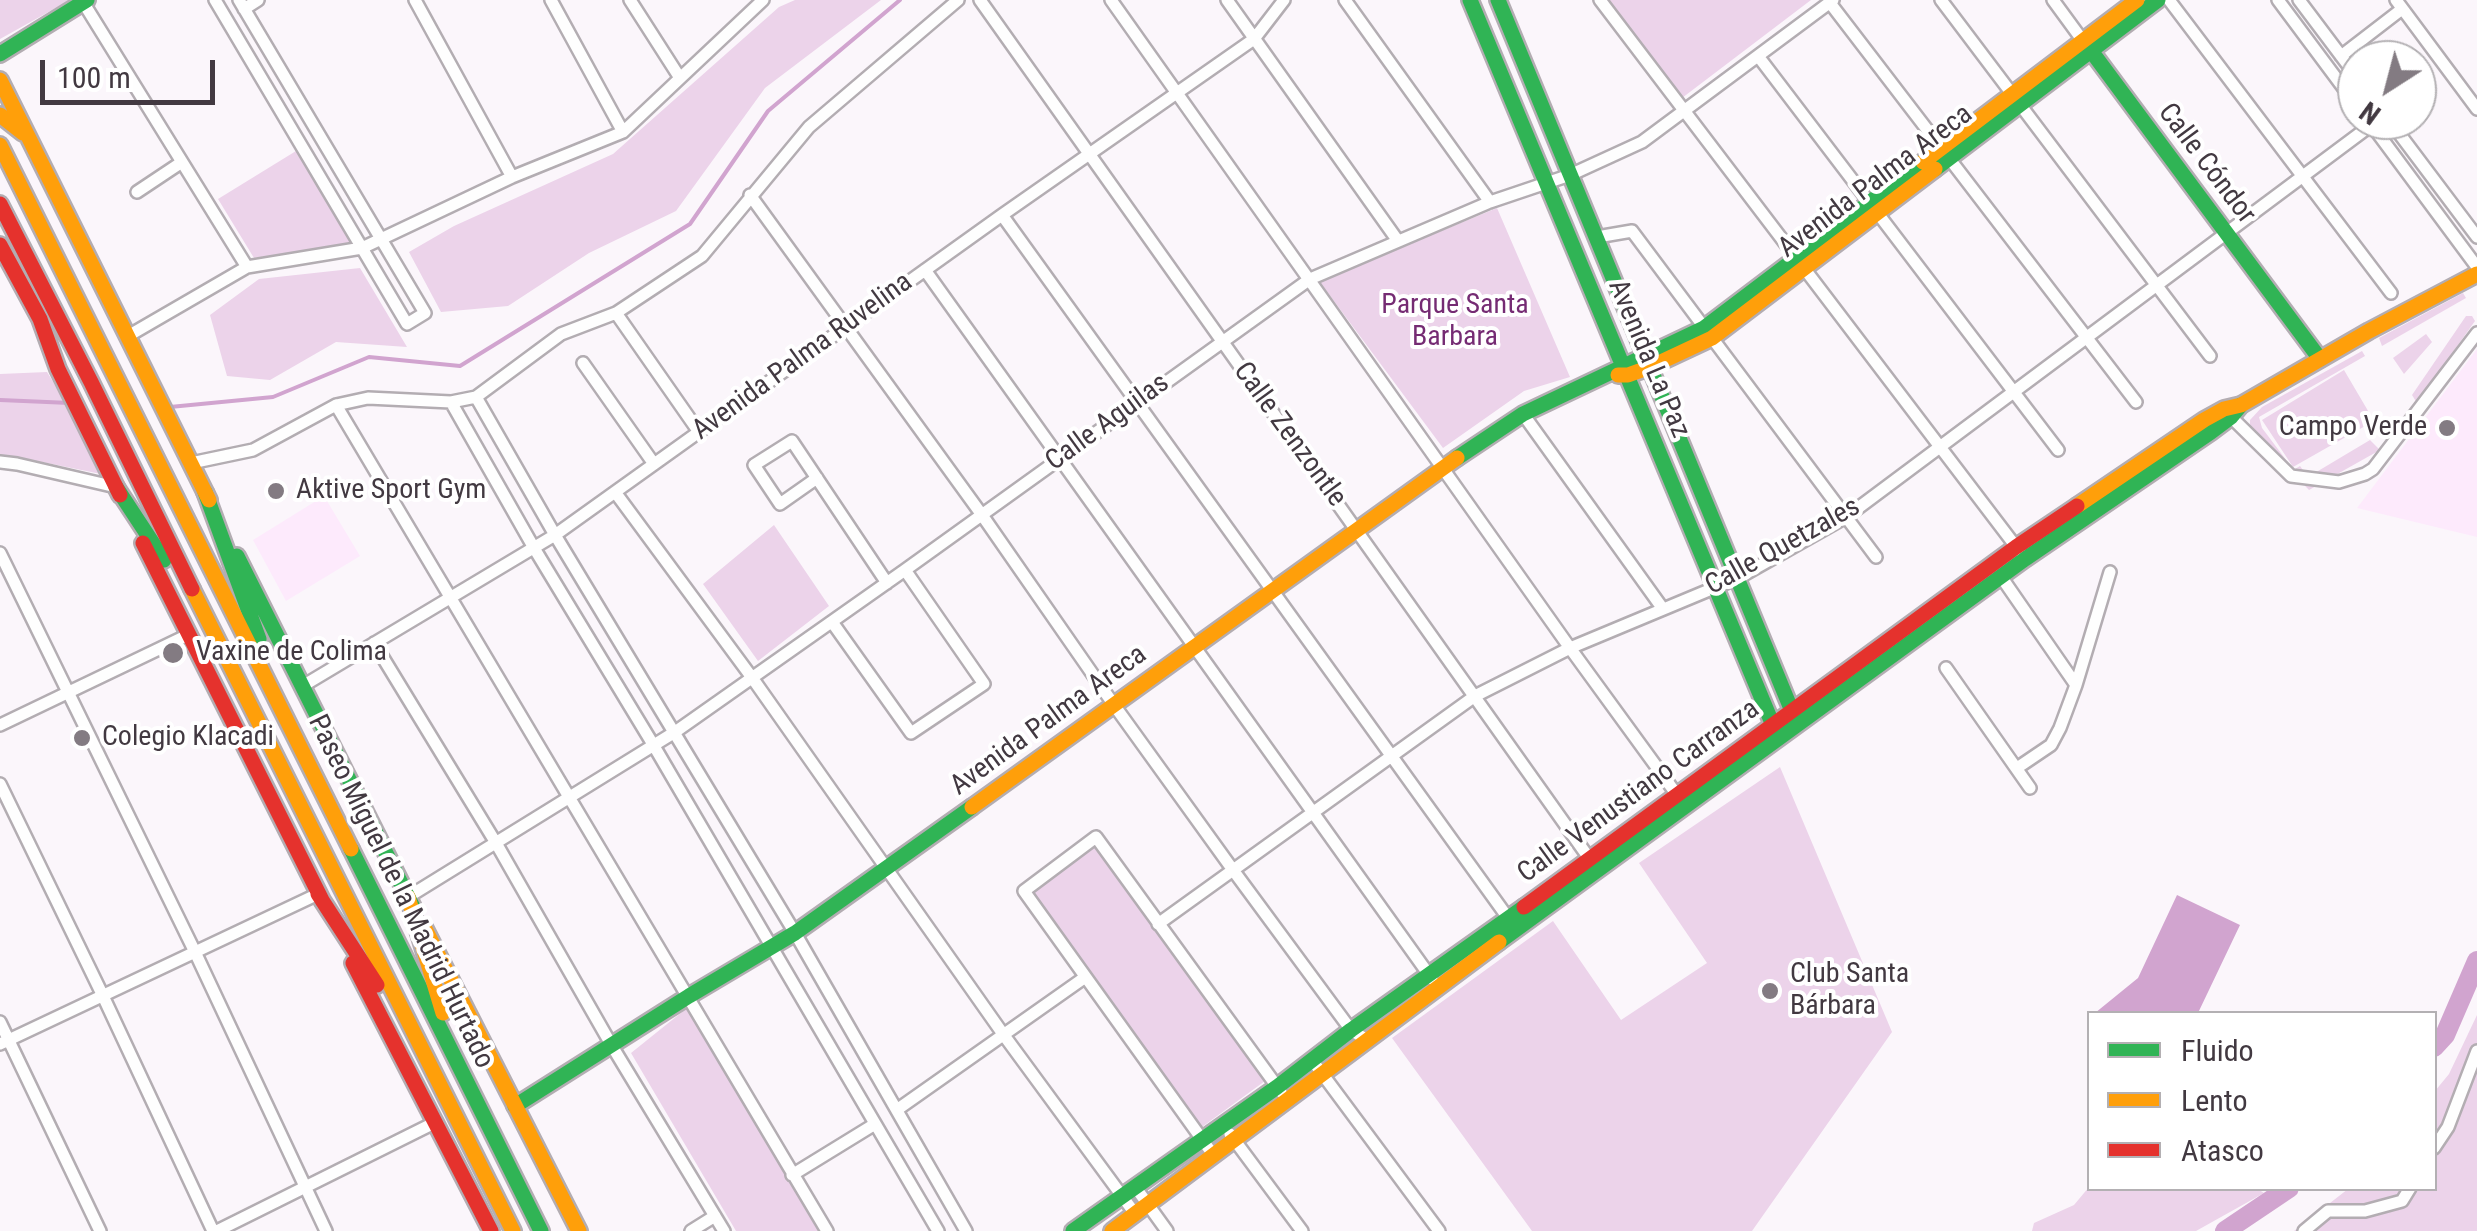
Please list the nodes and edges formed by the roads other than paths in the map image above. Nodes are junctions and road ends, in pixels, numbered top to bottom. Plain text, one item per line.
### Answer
1 (215, 0) edge
2 (258, 0) edge
3 (415, 0) edge
4 (552, 0) edge
5 (630, 0) edge
6 (763, 0) edge
7 (958, 0) edge
8 (980, 0) edge
9 (1111, 0) edge
10 (1227, 0) edge
11 (1284, 0) edge
12 (1345, 0) edge
13 (1470, 0) edge
14 (1498, 0) edge
15 (1600, 0) edge
16 (1941, 0) edge
17 (2053, 0) edge
18 (2137, 0) edge
19 (2158, 0) edge
20 (2170, 0) edge
21 (2278, 0) edge
22 (2299, 0) edge
23 (85, 1) edge
24 (1831, 1) edge
25 (241, 4) edge
26 (2399, 4) edge
27 (1254, 39) junction
28 (2359, 40) edge
29 (2087, 46) junction
30 (2337, 51) edge
31 (0, 54) edge
32 (1758, 56) junction
33 (680, 78) junction
34 (2337, 79) edge
35 (0, 80) edge
36 (1177, 93) junction
37 (2016, 99) junction
38 (2477, 109) edge
39 (1684, 111) junction
40 (0, 115) edge
41 (623, 132) junction
42 (30, 139) junction
43 (2349, 140) edge
44 (2385, 140) edge
45 (2404, 140) edge
46 (0, 145) edge
47 (1945, 153) junction
48 (1089, 154) junction
49 (182, 162) junction
50 (1570, 174) junction
51 (2302, 176) junction
52 (512, 177) junction
53 (1545, 184) junction
54 (137, 192) dead end
55 (750, 196) junction
56 (1490, 202) junction
57 (0, 204) edge
58 (1873, 208) junction
59 (1002, 216) junction
60 (2226, 233) junction
61 (1597, 237) junction
62 (2477, 237) edge
63 (380, 240) junction
64 (1398, 241) junction
65 (0, 245) edge
66 (362, 248) junction
67 (1800, 263) junction
68 (246, 267) junction
69 (925, 270) junction
70 (2477, 270) edge
71 (1310, 279) junction
72 (2156, 285) junction
73 (2391, 293) dead end
74 (616, 313) junction
75 (846, 327) junction
76 (1708, 333) junction
77 (2477, 333) edge
78 (128, 336) junction
79 (2086, 338) junction
80 (1222, 341) junction
81 (2210, 356) dead end
82 (2320, 359) junction
83 (1648, 361) junction
84 (583, 364) dead end
85 (1626, 370) junction
86 (2014, 392) junction
87 (476, 396) junction
88 (451, 402) junction
89 (1136, 402) junction
90 (2136, 402) dead end
91 (336, 405) junction
92 (2232, 411) junction
93 (1523, 414) junction
94 (699, 432) junction
95 (1940, 447) junction
96 (2058, 450) dead end
97 (1060, 458) junction
98 (0, 462) edge
99 (190, 463) junction
100 (654, 464) junction
101 (1443, 467) junction
102 (817, 478) junction
103 (116, 487) junction
104 (205, 492) junction
105 (615, 492) junction
106 (982, 515) junction
107 (1846, 517) junction
108 (1358, 531) junction
109 (555, 535) junction
110 (534, 548) junction
111 (0, 553) edge
112 (2021, 553) junction
113 (1876, 557) dead end
114 (906, 570) junction
115 (2110, 572) dead end
116 (1738, 578) junction
117 (1992, 578) junction
118 (888, 583) junction
119 (1716, 587) junction
120 (1272, 591) junction
121 (452, 598) junction
122 (1663, 609) junction
123 (832, 622) junction
124 (212, 631) junction
125 (188, 635) junction
126 (374, 643) junction
127 (1194, 648) junction
128 (1570, 648) junction
129 (1946, 668) dead end
130 (753, 679) junction
131 (2076, 685) junction
132 (302, 687) junction
133 (68, 693) junction
134 (1474, 696) junction
135 (1114, 705) junction
136 (1795, 718) junction
137 (0, 726) edge
138 (1776, 731) junction
139 (675, 732) junction
140 (296, 739) junction
141 (654, 746) junction
142 (1391, 756) junction
143 (2017, 768) junction
144 (0, 784) edge
145 (2030, 788) dead end
146 (571, 798) junction
147 (1681, 800) junction
148 (1312, 813) junction
149 (496, 843) junction
150 (1594, 865) junction
151 (886, 868) junction
152 (1233, 870) junction
153 (318, 894) junction
154 (408, 897) junction
155 (1512, 923) junction
156 (1158, 924) junction
157 (795, 934) junction
158 (771, 948) junction
159 (195, 952) junction
160 (1084, 978) junction
161 (1433, 981) junction
162 (103, 996) junction
163 (688, 996) junction
164 (0, 1022) edge
165 (1351, 1030) junction
166 (1002, 1034) junction
167 (1366, 1040) junction
168 (4, 1042) edge
169 (612, 1046) junction
170 (2477, 1051) edge
171 (1317, 1066) junction
172 (460, 1068) junction
173 (437, 1079) junction
174 (1282, 1094) junction
175 (515, 1106) junction
176 (898, 1109) junction
177 (434, 1123) junction
178 (875, 1124) junction
179 (1224, 1125) junction
180 (1202, 1140) junction
181 (1235, 1140) junction
182 (2437, 1144) edge
183 (1214, 1156) junction
184 (792, 1175) junction
185 (304, 1187) junction
186 (2408, 1191) edge
187 (1130, 1193) junction
188 (1142, 1210) junction
189 (715, 1216) junction
190 (100, 1231) edge
191 (215, 1231) edge
192 (326, 1231) edge
193 (490, 1231) edge
194 (512, 1231) edge
195 (541, 1231) edge
196 (578, 1231) edge
197 (691, 1231) edge
198 (724, 1231) edge
199 (827, 1231) edge
200 (938, 1231) edge
201 (966, 1231) edge
202 (1073, 1231) edge
203 (1112, 1231) edge
204 (1168, 1231) edge
205 (1302, 1231) edge
206 (1439, 1231) edge
207 (2304, 1231) edge

1 - 66 street
2 - 25 street
3 - 52 street
4 - 41 street
5 - 33 street
6 - 33 street
7 - 55 street
8 - 48 street, Calle Zenzontle
9 - 36 street
10 - 27 street
11 - 27 street, Avenida Palma Ruvelina
12 - 56 street
13 - 53 main road, Avenida La Paz
14 - 50 main road, Avenida La Paz
15 - 39 street
16 - 37 street
17 - 29 street, Calle Cóndor
18 - 29 main road, Avenida Palma Areca
19 - 29 main road, Avenida Palma Areca
20 - 51 street
21 - 34 street
22 - 30 street
23 - 31 main road
23 - 49 street
24 - 32 street, Calle Aguilas
24 - 47 street
25 - 63 street
26 - 28 street
26 - 38 street
27 - 36 street, Avenida Palma Ruvelina
27 - 64 street
29 - 37 main road, Avenida Palma Areca
29 - 60 main road, Calle Cóndor
32 - 39 street, Calle Aguilas
32 - 58 street
33 - 41 street
35 - 42 main road
36 - 48 street, Avenida Palma Ruvelina
36 - 71 street
37 - 47 main road, Avenida Palma Areca
37 - 72 street
39 - 50 street, Calle Aguilas
39 - 67 street
40 - 42 main road
41 - 52 street
42 - 78 main road
43 - 51 street, Calle Quetzales
44 - 70 street
45 - 62 street
46 - 140 main road, Paseo Miguel de la Madrid Hurtado
47 - 58 main road, Avenida Palma Areca
47 - 79 street
48 - 59 street, Avenida Palma Ruvelina
48 - 80 street, Calle Zenzontle
49 - 54 street
49 - 68 street
50 - 53 street, Calle Aguilas
50 - 61 main road, Avenida La Paz
51 - 60 street, Calle Quetzales
51 - 73 street
52 - 63 street
53 - 56 street, Calle Aguilas
53 - 85 main road, Avenida La Paz
55 - 74 street
55 - 75 street
56 - 64 street, Calle Aguilas
57 - 124 main road, Paseo Miguel de la Madrid Hurtado
58 - 67 main road, Avenida Palma Areca
58 - 86 street
59 - 69 street, Avenida Palma Ruvelina
59 - 89 street
60 - 72 street, Calle Quetzales
60 - 82 main road, Calle Cóndor
61 - 76 street
61 - 83 main road, Avenida La Paz
63 - 66 street
63 - 66 street
64 - 71 street, Calle Aguilas
65 - 103 main road
66 - 68 street
67 - 76 main road, Avenida Palma Areca
67 - 95 street
68 - 78 street
69 - 75 street, Avenida Palma Ruvelina
69 - 97 street
70 - 82 main road, Calle Venustiano Carranza
71 - 80 street, Calle Aguilas
71 - 101 street
72 - 79 street, Calle Quetzales
72 - 81 street
74 - 87 street
74 - 94 street
75 - 94 street, Avenida Palma Ruvelina
75 - 106 street
76 - 83 main road, Avenida Palma Areca
76 - 107 street
77 - 92 street
78 - 99 main road
79 - 86 street, Calle Quetzales
79 - 90 street
80 - 89 street, Calle Aguilas
80 - 108 street, Calle Zenzontle
82 - 92 main road, Calle Venustiano Carranza
83 - 85 main road, Avenida Palma Areca
83 - 116 main road, Avenida La Paz
84 - 100 street
85 - 93 main road, Avenida Palma Areca
85 - 119 main road, Avenida La Paz
86 - 95 street, Calle Quetzales
86 - 96 street
87 - 88 street
87 - 109 street
88 - 91 street
88 - 110 street
89 - 97 street, Calle Aguilas
89 - 120 street
91 - 99 street
91 - 121 street
92 - 112 main road, Calle Venustiano Carranza
93 - 101 main road, Avenida Palma Areca
93 - 122 street
94 - 100 street, Avenida Palma Ruvelina
95 - 107 street, Calle Quetzales
95 - 112 street
97 - 106 street, Calle Aguilas
97 - 127 street
98 - 103 street
99 - 104 main road
100 - 105 street, Avenida Palma Ruvelina
101 - 108 main road, Avenida Palma Areca
101 - 128 street
102 - 102 street
102 - 118 street
103 - 124 main road
103 - 125 main road
104 - 132 main road
104 - 140 main road
105 - 109 street, Avenida Palma Ruvelina
105 - 130 street
106 - 114 street, Calle Aguilas
106 - 135 street
107 - 113 street
107 - 116 street, Calle Quetzales
108 - 120 main road, Avenida Palma Areca
108 - 134 street, Calle Zenzontle
109 - 110 street, Avenida Palma Ruvelina
109 - 139 street
110 - 121 street, Avenida Palma Ruvelina
110 - 141 street
111 - 133 street
112 - 117 main road, Calle Venustiano Carranza
114 - 118 street, Calle Aguilas
114 - 123 street
115 - 131 street
116 - 119 street, Calle Quetzales
116 - 136 main road, Avenida La Paz
117 - 131 street
117 - 136 main road, Calle Venustiano Carranza
118 - 123 street, Calle Aguilas
119 - 122 street, Calle Quetzales
119 - 138 main road, Avenida La Paz
120 - 127 main road, Avenida Palma Areca
120 - 142 street
121 - 126 street, Avenida Palma Ruvelina
121 - 146 street
122 - 128 street, Calle Quetzales
123 - 130 street, Calle Aguilas
124 - 173 main road, Paseo Miguel de la Madrid Hurtado
125 - 133 street
125 - 153 main road
126 - 132 street, Avenida Palma Ruvelina
126 - 149 street
127 - 135 main road, Avenida Palma Areca
127 - 148 street
128 - 134 street, Calle Quetzales
128 - 147 street
129 - 143 street
130 - 139 street, Calle Aguilas
130 - 151 street
131 - 143 street
132 - 154 main road
133 - 137 street
133 - 159 street
134 - 142 street, Calle Quetzales
134 - 150 street, Calle Zenzontle
135 - 151 main road, Avenida Palma Areca
135 - 152 street
136 - 138 main road, Calle Venustiano Carranza
138 - 147 main road, Calle Venustiano Carranza
139 - 141 street, Calle Aguilas
139 - 157 street
140 - 172 main road, Paseo Miguel de la Madrid Hurtado
141 - 146 street, Calle Aguilas
141 - 158 street
142 - 148 street, Calle Quetzales
142 - 155 street
143 - 145 street
144 - 162 street
146 - 149 street, Calle Aguilas
146 - 163 street
147 - 150 main road, Calle Venustiano Carranza
148 - 152 street, Calle Quetzales
148 - 161 street
149 - 154 street, Calle Aguilas
149 - 169 street
150 - 155 main road, Calle Venustiano Carranza
151 - 157 main road, Avenida Palma Areca
151 - 166 street
152 - 156 street, Calle Quetzales
152 - 165 street
153 - 159 street
153 - 173 main road
153 - 177 main road
154 - 172 main road
154 - 175 main road
155 - 161 main road, Calle Venustiano Carranza
156 - 160 street
156 - 174 street
157 - 158 main road, Avenida Palma Areca
157 - 176 street
158 - 163 main road, Avenida Palma Areca
158 - 178 street
159 - 162 street
159 - 185 street
160 - 166 street
160 - 180 street
161 - 165 main road, Calle Venustiano Carranza
161 - 167 main road, Calle Venustiano Carranza
162 - 168 street
162 - 191 street
163 - 169 main road, Avenida Palma Areca
163 - 184 street
164 - 168 street
165 - 167 street
165 - 171 main road, Calle Venustiano Carranza
166 - 176 street
166 - 187 street
167 - 171 main road, Calle Venustiano Carranza
168 - 190 street
169 - 175 main road, Avenida Palma Areca
169 - 189 street
170 - 182 street
171 - 174 main road, Calle Venustiano Carranza
171 - 206 street
172 - 195 main road, Paseo Miguel de la Madrid Hurtado
173 - 194 main road, Paseo Miguel de la Madrid Hurtado
174 - 179 main road, Calle Venustiano Carranza
174 - 181 main road, Calle Venustiano Carranza
175 - 196 main road
176 - 201 street
177 - 185 street
177 - 193 main road
178 - 184 street
178 - 200 street
179 - 180 main road, Calle Venustiano Carranza
179 - 181 street
180 - 183 street
180 - 187 main road, Calle Venustiano Carranza
181 - 183 main road, Calle Venustiano Carranza
181 - 205 street
183 - 188 main road, Calle Venustiano Carranza
184 - 199 street
185 - 191 street
185 - 192 street
186 - 207 street
187 - 188 street
187 - 202 main road, Calle Venustiano Carranza
188 - 203 main road, Calle Venustiano Carranza
188 - 204 street
189 - 197 street
189 - 198 street

